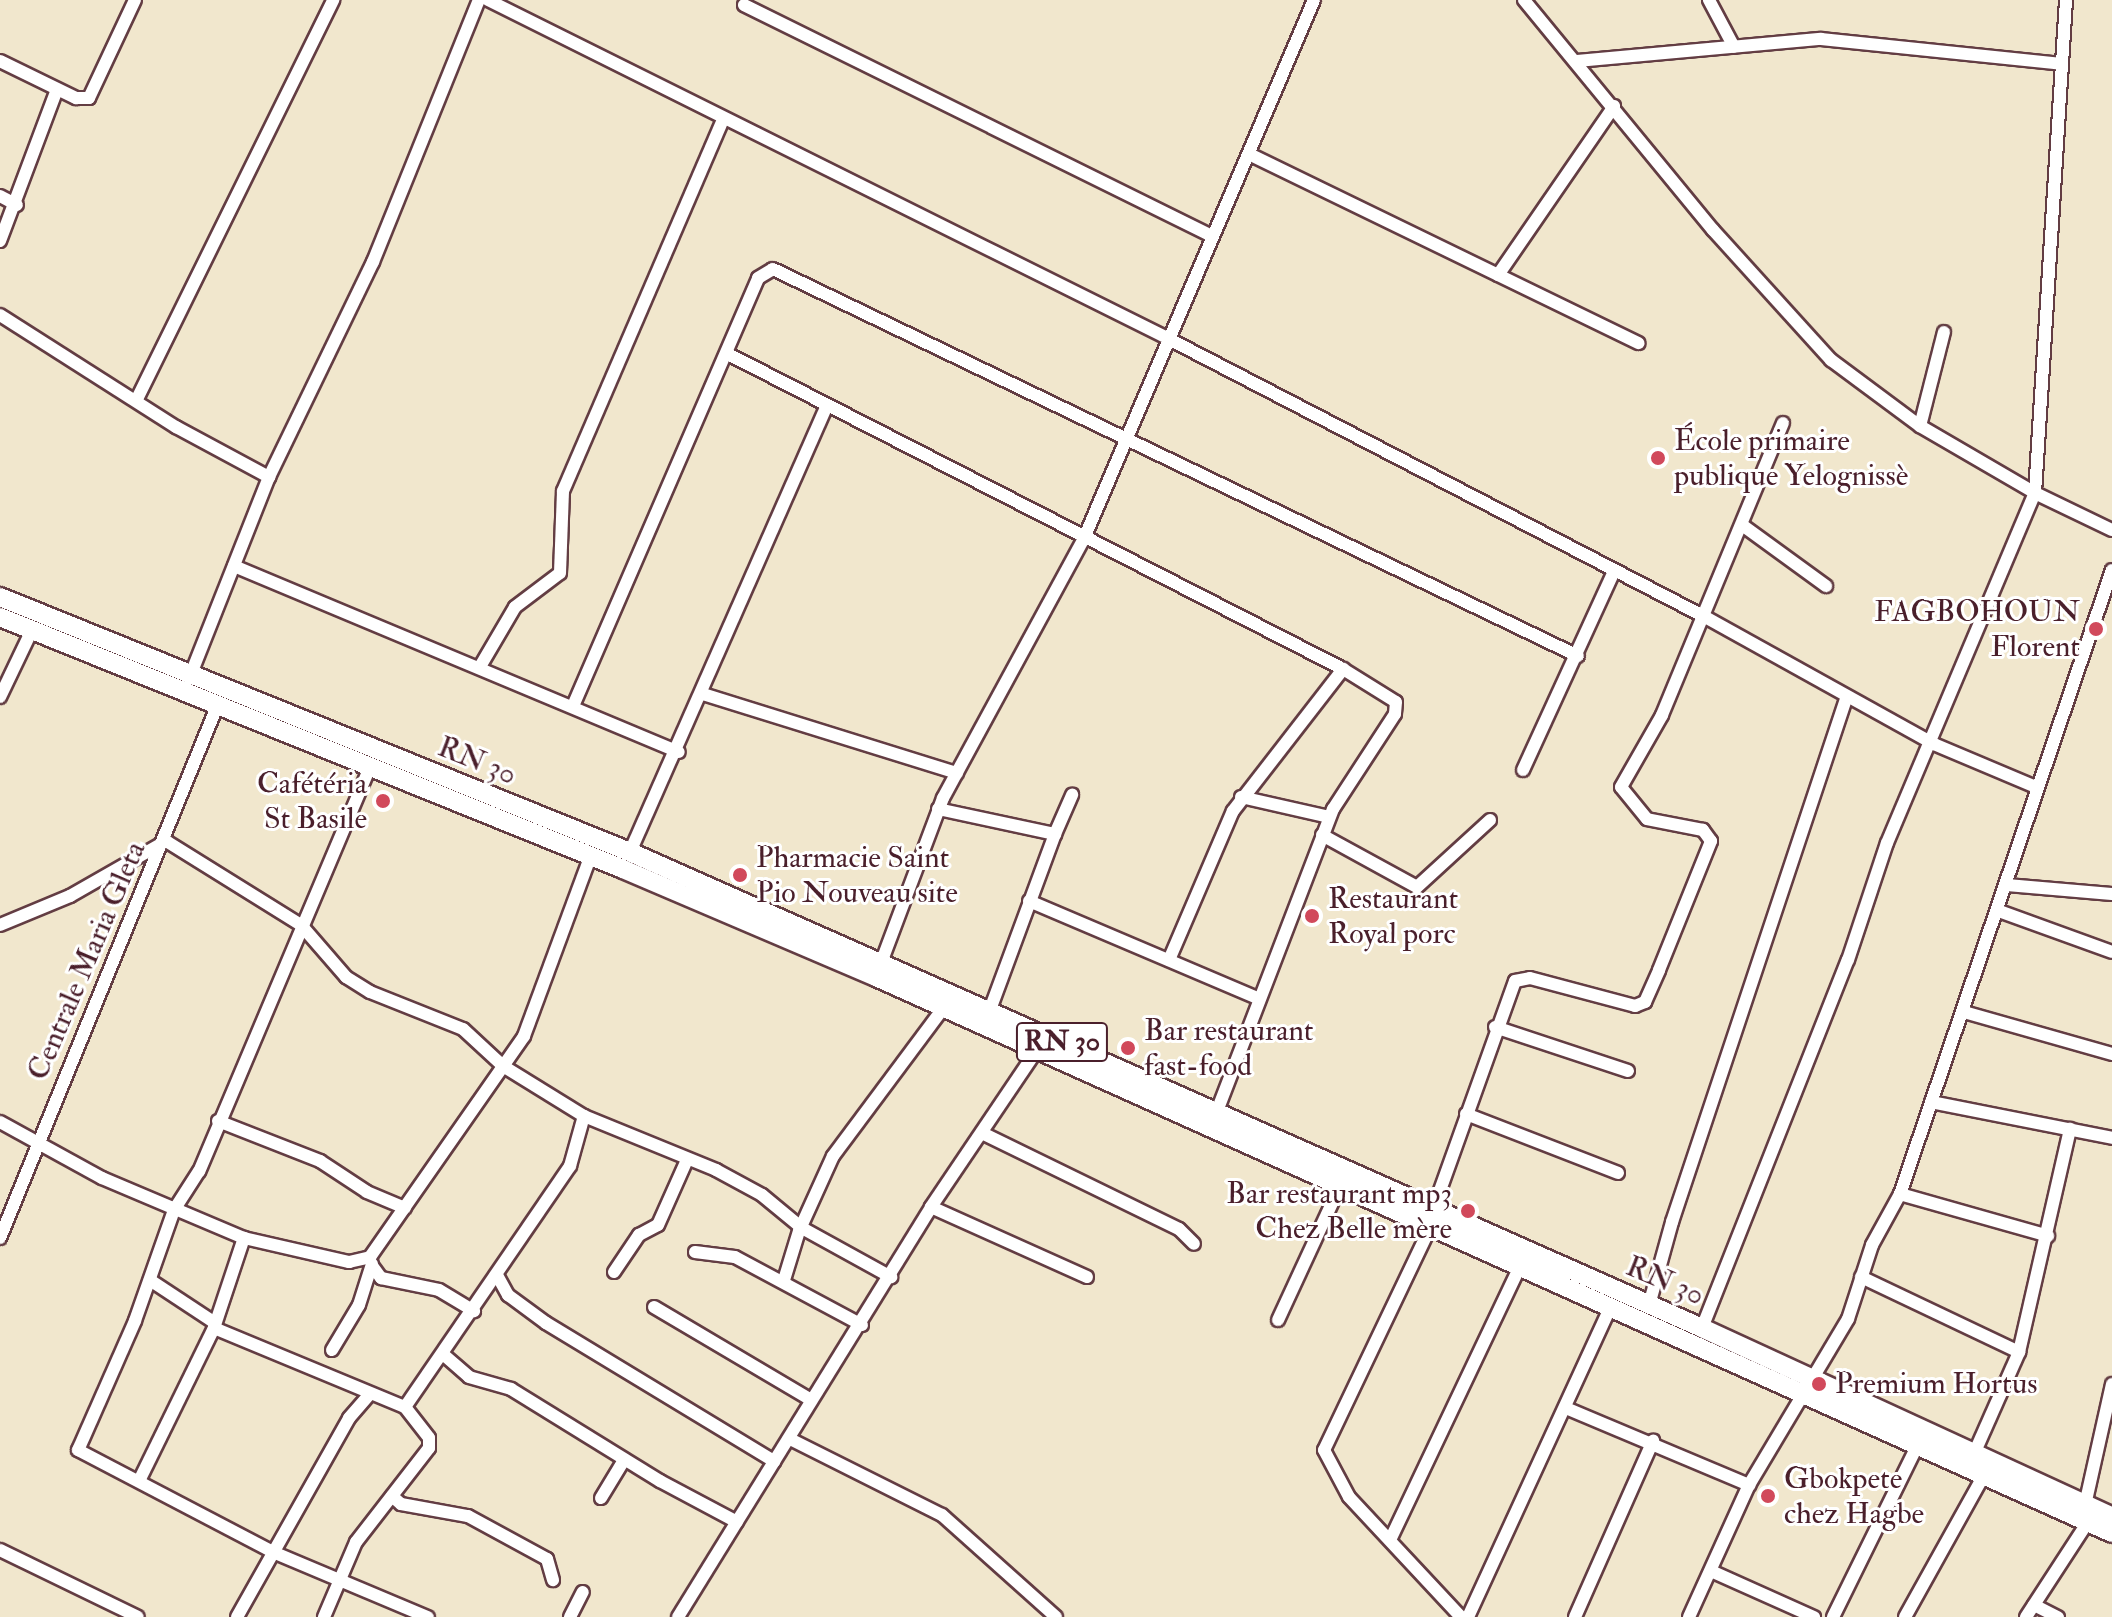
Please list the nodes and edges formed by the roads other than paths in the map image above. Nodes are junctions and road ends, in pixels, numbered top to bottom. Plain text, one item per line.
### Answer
1 (135, 0) edge
2 (333, 0) edge
3 (479, 0) edge
4 (488, 0) edge
5 (1314, 0) edge
6 (1709, 0) edge
7 (2066, 0) edge
8 (1530, 3) edge
9 (744, 5) dead end
10 (1734, 47) junction
11 (0, 61) edge
12 (1577, 61) junction
13 (2062, 64) junction
14 (57, 89) junction
15 (1614, 106) junction
16 (723, 119) junction
17 (1249, 154) junction
18 (0, 196) edge
19 (17, 205) junction
20 (1212, 236) junction
21 (0, 241) edge
22 (1498, 275) junction
23 (0, 315) edge
24 (1944, 332) dead end
25 (1167, 338) junction
26 (1639, 343) dead end
27 (728, 354) junction
28 (137, 399) junction
29 (827, 405) junction
30 (1783, 423) dead end
31 (1920, 426) junction
32 (1125, 439) junction
33 (269, 477) junction
34 (2035, 493) junction
35 (1742, 525) junction
36 (2112, 530) edge
37 (1085, 536) junction
38 (234, 566) junction
39 (2112, 570) edge
40 (1614, 571) junction
41 (1826, 586) dead end
42 (0, 597) edge
43 (0, 617) edge
44 (1705, 617) junction
45 (32, 630) junction
46 (1578, 656) junction
47 (481, 665) junction
48 (1343, 669) junction
49 (188, 680) junction
50 (703, 694) junction
51 (1847, 696) junction
52 (0, 697) edge
53 (218, 704) junction
54 (573, 706) junction
55 (1934, 744) junction
56 (679, 752) junction
57 (370, 767) junction
58 (1523, 770) dead end
59 (957, 773) junction
60 (2036, 787) junction
61 (1072, 795) dead end
62 (1241, 797) junction
63 (938, 809) junction
64 (1329, 817) junction
65 (1490, 820) dead end
66 (1055, 834) junction
67 (1322, 835) junction
68 (166, 841) junction
69 (630, 852) junction
70 (591, 855) junction
71 (2007, 885) junction
72 (2112, 894) edge
73 (1029, 901) junction
74 (1999, 911) junction
75 (0, 925) edge
76 (301, 925) junction
77 (2112, 952) edge
78 (1169, 960) junction
79 (881, 963) junction
80 (1257, 998) junction
81 (944, 1007) junction
82 (990, 1010) junction
83 (1964, 1012) junction
84 (1495, 1027) junction
85 (1037, 1050) junction
86 (2112, 1054) edge
87 (503, 1066) junction
88 (1628, 1071) dead end
89 (1931, 1102) junction
90 (1217, 1111) junction
91 (1466, 1114) junction
92 (584, 1116) junction
93 (218, 1121) junction
94 (0, 1122) edge
95 (2070, 1129) junction
96 (982, 1133) junction
97 (2112, 1138) edge
98 (39, 1142) junction
99 (687, 1160) junction
100 (1618, 1173) dead end
101 (1339, 1188) junction
102 (1900, 1194) junction
103 (931, 1207) junction
104 (405, 1208) junction
105 (174, 1210) junction
106 (1432, 1219) junction
107 (802, 1228) junction
108 (2048, 1236) junction
109 (0, 1238) edge
110 (244, 1238) junction
111 (1194, 1244) dead end
112 (695, 1252) dead end
113 (371, 1262) junction
114 (1519, 1268) junction
115 (614, 1272) dead end
116 (498, 1277) junction
117 (891, 1277) junction
118 (1087, 1277) dead end
119 (1861, 1277) junction
120 (150, 1280) junction
121 (784, 1280) junction
122 (1649, 1305) junction
123 (654, 1307) dead end
124 (1610, 1308) junction
125 (474, 1311) junction
126 (1278, 1320) dead end
127 (862, 1325) junction
128 (214, 1326) junction
129 (1702, 1328) junction
130 (332, 1350) dead end
131 (2019, 1352) junction
132 (444, 1355) junction
133 (2112, 1384) edge
134 (1805, 1387) junction
135 (368, 1396) junction
136 (811, 1400) junction
137 (405, 1407) junction
138 (1566, 1408) junction
139 (790, 1439) junction
140 (1653, 1441) junction
141 (1917, 1446) junction
142 (1973, 1456) junction
143 (624, 1460) junction
144 (774, 1461) junction
145 (1983, 1477) junction
146 (140, 1479) junction
147 (1749, 1485) junction
148 (392, 1496) junction
149 (601, 1498) dead end
150 (2086, 1513) junction
151 (2112, 1517) edge
152 (737, 1522) junction
153 (2112, 1533) edge
154 (1391, 1538) junction
155 (0, 1550) edge
156 (273, 1552) junction
157 (1711, 1571) junction
158 (553, 1580) dead end
159 (338, 1583) junction
160 (583, 1592) dead end
161 (2034, 1605) junction
162 (1808, 1616) edge
163 (138, 1617) edge
164 (237, 1617) edge
165 (324, 1617) edge
166 (428, 1617) edge
167 (570, 1617) edge
168 (678, 1617) edge
169 (1056, 1617) edge
170 (1461, 1617) edge
171 (1468, 1617) edge
172 (1575, 1617) edge
173 (1689, 1617) edge
174 (1833, 1617) edge
175 (1905, 1617) edge
176 (2026, 1617) edge
177 (2058, 1617) edge

1 - 14 street
2 - 28 street
3 - 33 street
4 - 16 street
5 - 17 street
6 - 10 street
7 - 13 street
8 - 12 street
9 - 20 street
10 - 12 street
10 - 13 street
11 - 14 street
12 - 15 street
13 - 34 street
14 - 19 street
15 - 22 street
15 - 31 street
16 - 25 street
16 - 47 street
17 - 20 street
17 - 22 street
18 - 19 street
19 - 21 street
20 - 25 street
22 - 26 street
23 - 28 street
24 - 31 street
25 - 32 street
25 - 40 street
27 - 29 street
27 - 32 street
27 - 54 street
28 - 33 street
29 - 37 street
29 - 50 street
30 - 35 street
31 - 34 street
32 - 37 street
32 - 46 street
33 - 38 street
34 - 36 street
34 - 55 street
35 - 41 street
35 - 44 street
37 - 48 street
37 - 59 street
38 - 47 street
38 - 49 street
39 - 60 street
40 - 44 street
40 - 46 street
42 - 49 main road, RN 30 / RN 30
43 - 45 main road, RN 30
44 - 51 street
44 - 84 street
45 - 49 main road, RN 30
45 - 52 street
46 - 58 street
47 - 54 street
48 - 62 street
48 - 64 street
49 - 53 main road, RN 30
49 - 69 main road, RN 30 / RN 30
50 - 56 street
50 - 59 street
51 - 55 street
51 - 122 street
53 - 57 main road, RN 30
53 - 68 street, Centrale Maria Gleta
54 - 56 street
55 - 60 street
55 - 129 street
56 - 69 street
57 - 70 main road, RN 30
57 - 76 street
59 - 63 street
60 - 71 street
61 - 66 street
62 - 64 street
62 - 78 street
63 - 66 street
63 - 79 street
64 - 67 street
65 - 67 street
66 - 73 street
67 - 80 street
68 - 75 street
68 - 76 street
68 - 98 street, Centrale Maria Gleta
69 - 79 main road, RN 30 / RN 30
70 - 81 main road, RN 30
70 - 87 street
71 - 72 street
71 - 74 street
73 - 78 street
73 - 82 street
74 - 77 street
74 - 83 street
76 - 87 street
76 - 93 street
78 - 80 street
79 - 82 main road, RN 30 / RN 30
80 - 90 street
81 - 85 main road, RN 30
81 - 107 street
82 - 90 main road, RN 30 / RN 30
83 - 86 street
83 - 89 street
84 - 88 street
84 - 91 street
85 - 96 street
85 - 101 main road, RN 30
87 - 92 street
87 - 104 street
89 - 95 street
89 - 102 street
90 - 106 main road, RN 30 / RN 30
91 - 100 street
91 - 106 street
92 - 99 street
92 - 116 street
93 - 104 street
93 - 105 street
94 - 98 street
95 - 97 street
95 - 108 street
96 - 103 street
96 - 111 street
98 - 105 street
98 - 109 street, Centrale Maria Gleta
99 - 107 street
99 - 115 street
101 - 106 main road, RN 30
101 - 126 street
102 - 108 street
102 - 119 street
103 - 117 street
103 - 118 street
104 - 113 street
105 - 110 street
105 - 120 street
106 - 114 main road, RN 30
106 - 122 main road, RN 30 / RN 30
106 - 154 street
107 - 117 street
107 - 121 street
108 - 131 street
110 - 113 street
110 - 128 street
112 - 121 street
113 - 125 street
113 - 130 street
114 - 124 main road, RN 30
114 - 154 street
116 - 125 street
116 - 144 street
117 - 127 street
119 - 131 street
119 - 134 street
120 - 128 street
120 - 146 street
121 - 127 street
122 - 129 main road, RN 30 / RN 30
123 - 136 street
124 - 134 main road, RN 30
124 - 138 street
125 - 132 street
127 - 136 street
128 - 135 street
128 - 146 street
129 - 134 main road, RN 30 / RN 30
131 - 142 street
132 - 137 street
132 - 143 street
133 - 150 street
134 - 141 main road, RN 30
134 - 142 main road, RN 30 / RN 30
134 - 147 street
135 - 137 street
135 - 156 street
136 - 139 street
137 - 148 street
138 - 140 street
138 - 171 street
139 - 144 street
139 - 169 street
140 - 147 street
140 - 172 street
141 - 145 main road, RN 30
141 - 174 street
142 - 150 main road, RN 30 / RN 30
143 - 149 street
143 - 152 street
144 - 152 street
145 - 150 main road, RN 30
145 - 175 street
146 - 156 street
147 - 157 street
148 - 158 street
148 - 159 street
150 - 151 main road, RN 30 / RN 30
150 - 153 main road, RN 30
150 - 161 street
152 - 168 street
154 - 170 street
155 - 163 street
156 - 159 street
156 - 164 street
157 - 162 street
157 - 173 street
159 - 165 street
159 - 166 street
160 - 167 street
161 - 176 street
161 - 177 street

